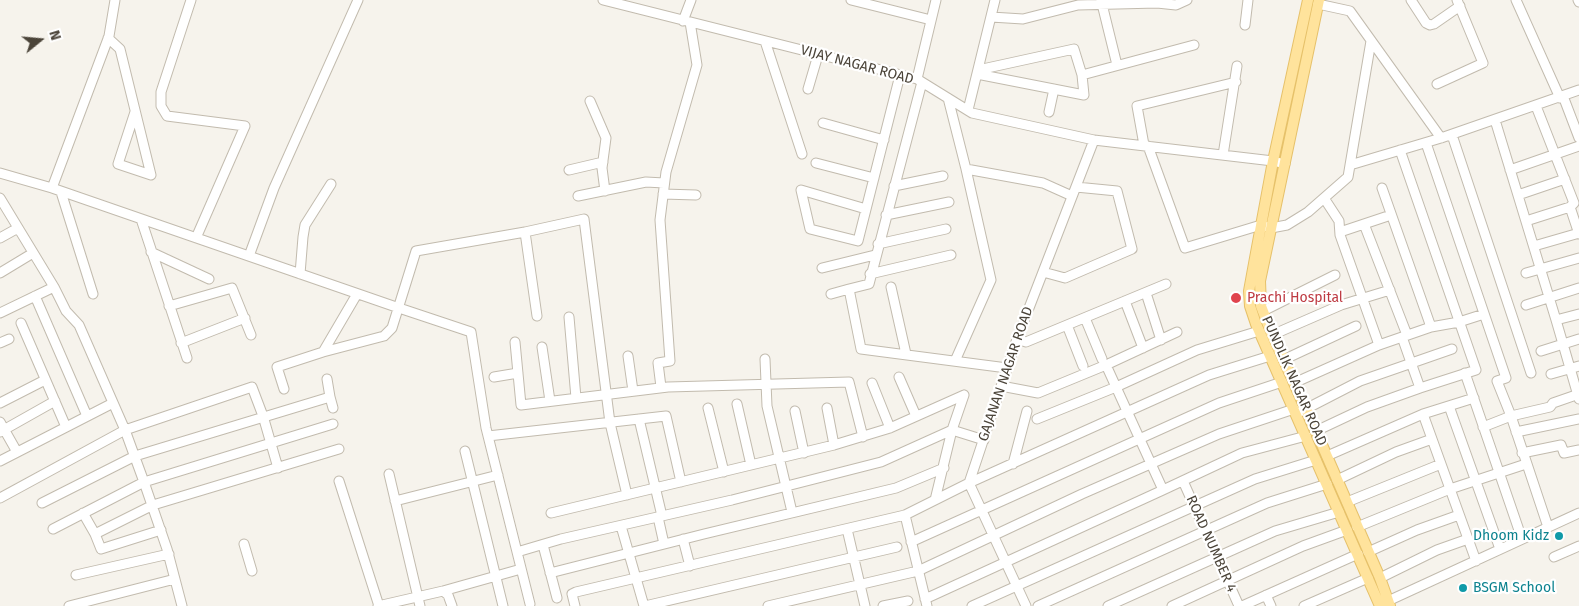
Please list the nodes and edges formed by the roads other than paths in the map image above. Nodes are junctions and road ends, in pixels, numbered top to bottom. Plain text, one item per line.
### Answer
1 (115, 0) edge
2 (191, 0) edge
3 (358, 0) edge
4 (603, 0) edge
5 (691, 0) edge
6 (851, 0) edge
7 (936, 0) edge
8 (995, 0) edge
9 (1187, 0) edge
10 (1248, 0) edge
11 (1411, 0) edge
12 (1516, 0) edge
13 (1315, 1) edge
14 (1102, 2) edge
15 (1156, 2) edge
16 (879, 3) edge
17 (1459, 3) edge
18 (991, 17) junction
19 (931, 20) junction
20 (686, 22) junction
21 (1245, 25) dead end
22 (108, 38) junction
23 (765, 41) junction
24 (1372, 41) junction
25 (1194, 46) dead end
26 (818, 55) junction
27 (1117, 65) junction
28 (1238, 66) dead end
29 (977, 72) junction
30 (900, 75) junction
31 (1082, 75) junction
32 (919, 81) junction
33 (1236, 82) junction
34 (1437, 84) dead end
35 (808, 89) dead end
36 (1054, 89) junction
37 (1579, 90) edge
38 (1561, 97) junction
39 (948, 98) junction
40 (590, 101) dead end
41 (1536, 106) junction
42 (968, 110) junction
43 (135, 111) junction
44 (1049, 112) dead end
45 (1495, 120) junction
46 (823, 123) dead end
47 (1452, 134) junction
48 (1441, 138) junction
49 (1579, 138) edge
50 (884, 140) junction
51 (1094, 140) junction
52 (1426, 143) junction
53 (1146, 146) junction
54 (1579, 146) edge
55 (1400, 150) junction
56 (802, 154) dead end
57 (1555, 154) junction
58 (1223, 155) junction
59 (1273, 161) junction
60 (603, 162) junction
61 (816, 163) dead end
62 (1285, 164) junction
63 (1350, 165) junction
64 (966, 169) junction
65 (570, 170) dead end
66 (1510, 170) junction
67 (0, 173) edge
68 (943, 176) dead end
69 (874, 178) junction
70 (1565, 179) junction
71 (664, 183) junction
72 (331, 184) dead end
73 (894, 186) junction
74 (52, 188) junction
75 (1382, 188) dead end
76 (605, 190) junction
77 (61, 192) junction
78 (1074, 192) junction
79 (663, 194) junction
80 (696, 195) dead end
81 (1518, 195) junction
82 (578, 196) dead end
83 (1324, 198) junction
84 (1, 201) edge
85 (949, 202) dead end
86 (1570, 207) junction
87 (866, 209) junction
88 (886, 215) junction
89 (1391, 215) junction
90 (141, 219) junction
91 (1526, 221) junction
92 (1364, 224) junction
93 (1266, 226) junction
94 (18, 228) junction
95 (946, 229) dead end
96 (526, 232) junction
97 (1340, 232) junction
98 (1579, 234) edge
99 (0, 238) edge
100 (196, 238) junction
101 (878, 244) junction
102 (1534, 246) junction
103 (152, 252) junction
104 (33, 253) junction
105 (875, 255) junction
106 (951, 255) dead end
107 (249, 256) junction
108 (1579, 258) edge
109 (822, 268) dead end
110 (1541, 269) junction
111 (1043, 272) junction
112 (0, 273) edge
113 (1526, 273) dead end
114 (300, 274) junction
115 (870, 274) junction
116 (1336, 275) dead end
117 (209, 279) dead end
118 (1166, 284) dead end
119 (54, 287) junction
120 (891, 288) dead end
121 (1579, 288) edge
122 (849, 289) junction
123 (1390, 290) junction
124 (1146, 293) junction
125 (93, 294) dead end
126 (357, 294) junction
127 (832, 294) dead end
128 (35, 296) junction
129 (1362, 298) junction
130 (1550, 298) junction
131 (1125, 301) junction
132 (1526, 305) dead end
133 (169, 306) junction
134 (399, 308) junction
135 (1262, 311) junction
136 (0, 313) edge
137 (1484, 314) junction
138 (1579, 314) edge
139 (537, 316) dead end
140 (569, 317) dead end
141 (245, 318) junction
142 (1084, 318) junction
143 (1556, 320) junction
144 (1459, 322) junction
145 (21, 323) dead end
146 (1067, 325) junction
147 (1356, 326) dead end
148 (1431, 327) junction
149 (1259, 331) junction
150 (1177, 332) dead end
151 (251, 335) dead end
152 (1272, 335) junction
153 (1404, 336) junction
154 (9, 339) dead end
155 (1016, 339) junction
156 (1579, 339) edge
157 (1161, 340) junction
158 (514, 342) dead end
159 (0, 343) edge
160 (181, 343) junction
161 (1563, 344) junction
162 (1379, 345) junction
163 (542, 346) dead end
164 (1143, 348) junction
165 (1452, 348) dead end
166 (1541, 351) dead end
167 (323, 352) junction
168 (906, 354) junction
169 (628, 356) dead end
170 (1270, 356) junction
171 (186, 358) dead end
172 (765, 359) dead end
173 (1283, 360) junction
174 (955, 361) junction
175 (1104, 362) junction
176 (1411, 363) junction
177 (1083, 366) dead end
178 (1575, 367) edge
179 (1007, 368) junction
180 (1465, 373) junction
181 (1531, 373) dead end
182 (518, 374) junction
183 (1550, 374) dead end
184 (494, 377) dead end
185 (899, 377) dead end
186 (327, 379) dead end
187 (45, 380) junction
188 (1282, 382) junction
189 (872, 383) dead end
190 (1294, 383) junction
191 (765, 385) junction
192 (1001, 386) junction
193 (661, 387) junction
194 (1116, 387) junction
195 (1420, 388) junction
196 (284, 389) dead end
197 (633, 391) junction
198 (605, 394) junction
199 (1579, 396) edge
200 (330, 397) junction
201 (576, 398) junction
202 (1474, 398) junction
203 (54, 401) junction
204 (550, 401) junction
205 (0, 403) edge
206 (113, 403) junction
207 (737, 404) dead end
208 (1449, 406) junction
209 (334, 408) dead end
210 (708, 408) dead end
211 (827, 408) dead end
212 (795, 411) dead end
213 (1027, 411) dead end
214 (1298, 411) junction
215 (1128, 412) junction
216 (1423, 414) junction
217 (87, 416) junction
218 (263, 416) junction
219 (916, 416) junction
220 (1511, 416) junction
221 (1037, 418) dead end
222 (639, 419) junction
223 (1579, 419) edge
224 (610, 423) junction
225 (333, 424) dead end
226 (66, 427) junction
227 (1483, 427) junction
228 (1, 428) edge
229 (890, 428) junction
230 (125, 430) junction
231 (952, 430) junction
232 (1316, 431) junction
233 (1516, 432) junction
234 (488, 436) junction
235 (1306, 436) junction
236 (863, 437) junction
237 (1432, 439) junction
238 (984, 440) junction
239 (1140, 440) junction
240 (270, 443) junction
241 (834, 446) junction
242 (339, 450) dead end
243 (1579, 450) edge
244 (465, 451) dead end
245 (17, 452) junction
246 (804, 453) junction
247 (1522, 453) junction
248 (134, 456) junction
249 (1327, 456) junction
250 (780, 459) junction
251 (1316, 460) junction
252 (0, 461) edge
253 (1013, 464) junction
254 (1151, 464) junction
255 (1441, 464) junction
256 (1526, 464) junction
257 (751, 465) junction
258 (278, 468) junction
259 (944, 468) junction
260 (724, 472) junction
261 (1500, 473) junction
262 (389, 474) dead end
263 (498, 475) junction
264 (339, 481) dead end
265 (1183, 481) junction
266 (144, 482) junction
267 (472, 482) junction
268 (682, 482) junction
269 (1332, 482) junction
270 (1476, 482) junction
271 (969, 484) junction
272 (786, 486) junction
273 (656, 488) junction
274 (1450, 489) junction
275 (1163, 490) junction
276 (627, 495) junction
277 (0, 498) edge
278 (935, 500) junction
279 (395, 502) junction
280 (1347, 502) junction
281 (42, 503) dead end
282 (152, 505) junction
283 (1194, 506) junction
284 (982, 511) junction
285 (792, 512) junction
286 (1339, 512) junction
287 (83, 513) junction
288 (551, 513) dead end
289 (1579, 513) edge
290 (905, 515) junction
291 (1459, 515) junction
292 (660, 517) junction
293 (621, 526) junction
294 (1548, 527) junction
295 (1352, 528) junction
296 (53, 529) dead end
297 (847, 529) junction
298 (161, 530) junction
299 (1205, 530) junction
300 (95, 534) junction
301 (993, 535) junction
302 (683, 539) junction
303 (1468, 539) junction
304 (1522, 539) junction
305 (912, 542) junction
306 (244, 544) dead end
307 (664, 544) junction
308 (542, 545) junction
309 (1579, 546) edge
310 (897, 547) dead end
311 (1500, 549) junction
312 (517, 552) junction
313 (629, 553) junction
314 (1363, 553) junction
315 (169, 554) junction
316 (1217, 557) junction
317 (1554, 557) dead end
318 (854, 558) junction
319 (1476, 560) junction
320 (1005, 561) junction
321 (690, 566) junction
322 (521, 569) junction
323 (252, 570) dead end
324 (918, 571) junction
325 (550, 573) junction
326 (76, 575) dead end
327 (495, 576) junction
328 (1368, 578) junction
329 (1380, 578) junction
330 (636, 579) junction
331 (175, 580) junction
332 (1228, 582) junction
333 (860, 586) junction
334 (1016, 586) junction
335 (443, 591) junction
336 (1266, 595) junction
337 (557, 598) dead end
338 (418, 601) edge
339 (908, 601) dead end
340 (926, 602) edge
341 (530, 604) dead end
342 (1385, 605) edge
343 (69, 606) edge
344 (182, 606) edge
345 (378, 606) edge
346 (452, 606) edge
347 (502, 606) edge
348 (575, 606) edge
349 (644, 606) edge
350 (768, 606) edge
351 (865, 606) edge
352 (883, 606) edge
353 (972, 606) edge
354 (1026, 606) edge
355 (1038, 606) edge
356 (1108, 606) edge
357 (1172, 606) edge
358 (1241, 606) edge
359 (1271, 606) edge
360 (1304, 606) edge

1 - 22 street
2 - 100 street
3 - 107 street
4 - 20 street, VIJAY NAGAR ROAD
5 - 20 street
6 - 16 street
7 - 19 street
8 - 18 street
9 - 15 street
10 - 21 street
11 - 17 street
12 - 38 street
13 - 24 street
13 - 59 main road, PUNDLIK NAGAR ROAD
13 - 62 main road, PUNDLIK NAGAR ROAD
14 - 15 street
14 - 18 street
14 - 27 street
16 - 19 street
17 - 34 street
18 - 29 street
19 - 32 street
20 - 23 street, VIJAY NAGAR ROAD
20 - 71 street
22 - 43 street
22 - 74 street
23 - 26 street, VIJAY NAGAR ROAD
23 - 56 street
24 - 48 street
24 - 63 street
25 - 27 street
26 - 30 street, VIJAY NAGAR ROAD
26 - 35 street
27 - 31 street
28 - 33 street
29 - 31 street
29 - 36 street
29 - 42 street
30 - 32 street, VIJAY NAGAR ROAD
30 - 50 street
31 - 36 street
32 - 39 street, VIJAY NAGAR ROAD
32 - 73 street
33 - 53 street
33 - 58 street
36 - 44 street
37 - 38 street
38 - 41 street
38 - 49 street
39 - 42 street, VIJAY NAGAR ROAD
39 - 64 street
40 - 60 street
41 - 45 street
41 - 57 street
42 - 51 street, VIJAY NAGAR ROAD
43 - 43 street
45 - 47 street
45 - 66 street
46 - 50 street
47 - 48 street
47 - 181 street
48 - 52 street
50 - 69 street
51 - 53 street, VIJAY NAGAR ROAD
51 - 78 street, GAJANAN NAGAR ROAD
52 - 55 street
52 - 137 street
53 - 58 street, VIJAY NAGAR ROAD
53 - 93 street
54 - 57 street
55 - 63 street
55 - 144 street
57 - 66 street
57 - 70 street
58 - 59 street, VIJAY NAGAR ROAD
59 - 62 street, VIJAY NAGAR ROAD
59 - 93 main road, PUNDLIK NAGAR ROAD
60 - 65 street
60 - 76 street
61 - 69 street
62 - 93 main road, PUNDLIK NAGAR ROAD
63 - 83 street
64 - 78 street
64 - 174 street
66 - 81 street
67 - 74 street
68 - 73 street
69 - 87 street
70 - 81 street
70 - 86 street
71 - 76 street
71 - 79 street
72 - 114 street
73 - 88 street
74 - 77 street
75 - 89 street
76 - 82 street
77 - 90 street
77 - 125 street
78 - 111 street, GAJANAN NAGAR ROAD
78 - 111 street
79 - 80 street
79 - 193 street
81 - 91 street
83 - 93 street
83 - 97 street
84 - 94 street
85 - 88 street
86 - 91 street
86 - 98 street
87 - 87 street
88 - 101 street
89 - 92 street
89 - 148 street
90 - 100 street
90 - 103 street
91 - 102 street
92 - 97 street
92 - 123 street
93 - 135 main road, PUNDLIK NAGAR ROAD
93 - 149 main road, PUNDLIK NAGAR ROAD
94 - 99 street
94 - 104 street
95 - 101 street
96 - 134 street
96 - 139 street
96 - 198 street
97 - 129 street
98 - 102 street
100 - 107 street
101 - 105 street
102 - 110 street
103 - 117 street
103 - 133 street
104 - 112 street
104 - 119 street
105 - 109 street
105 - 115 street
106 - 115 street
107 - 114 street
108 - 110 street
110 - 113 street
110 - 130 street
111 - 155 street, GAJANAN NAGAR ROAD
114 - 126 street
115 - 122 street
116 - 135 street
118 - 124 street
119 - 128 street
119 - 206 street
120 - 168 street
121 - 130 street
122 - 127 street
122 - 168 street
123 - 129 street
123 - 153 street
124 - 131 street
124 - 157 street
126 - 134 street
126 - 167 street
128 - 136 street
128 - 217 street
129 - 152 street
129 - 162 street
130 - 132 street
130 - 143 street
131 - 142 street
131 - 164 street
133 - 141 street
133 - 160 street
134 - 167 street
134 - 234 street
135 - 152 main road, PUNDLIK NAGAR ROAD
137 - 144 street
137 - 220 street
138 - 143 street
140 - 201 street
141 - 151 street
141 - 160 street
142 - 146 street
142 - 175 street
143 - 161 street
144 - 148 street
144 - 180 street
145 - 187 street
146 - 155 street
146 - 177 street
147 - 173 street
148 - 153 street
149 - 170 main road, PUNDLIK NAGAR ROAD
149 - 194 street
150 - 157 street
152 - 173 main road, PUNDLIK NAGAR ROAD
153 - 162 street
153 - 176 street
154 - 159 street
155 - 179 street, GAJANAN NAGAR ROAD
156 - 161 street
157 - 164 street
158 - 182 street
160 - 171 street
161 - 166 street
161 - 178 street
162 - 190 street
163 - 204 street
164 - 175 street
165 - 176 street
167 - 196 street
168 - 174 street
169 - 197 street
170 - 188 main road, PUNDLIK NAGAR ROAD
170 - 215 street
172 - 191 street
173 - 190 main road, PUNDLIK NAGAR ROAD
174 - 179 street
175 - 192 street
175 - 194 street
176 - 195 street
176 - 214 street
178 - 183 street
178 - 199 street
179 - 192 street, GAJANAN NAGAR ROAD
180 - 195 street
180 - 202 street
182 - 184 street
182 - 204 street
185 - 219 street
186 - 200 street
187 - 203 street
187 - 205 street
188 - 214 main road, PUNDLIK NAGAR ROAD
188 - 239 street
189 - 229 street
190 - 214 main road, PUNDLIK NAGAR ROAD
191 - 193 street
191 - 236 street
191 - 250 street
192 - 238 street, GAJANAN NAGAR ROAD
193 - 197 street
194 - 215 street
194 - 221 street
195 - 232 street
197 - 198 street
198 - 201 street
198 - 224 street
199 - 220 street
200 - 209 street
200 - 218 street
201 - 204 street
202 - 208 street
202 - 227 street
203 - 226 street
203 - 228 street
206 - 217 street
206 - 230 street
207 - 257 street
208 - 216 street
208 - 270 street
210 - 260 street
211 - 241 street
212 - 246 street
213 - 253 street
214 - 232 main road, PUNDLIK NAGAR ROAD
214 - 235 main road, PUNDLIK NAGAR ROAD
214 - 254 street
215 - 239 street
215 - 253 street
216 - 237 street
216 - 249 street
217 - 226 street
218 - 230 street
218 - 240 street
218 - 248 street
219 - 229 street
219 - 231 street
220 - 227 street
220 - 233 street
222 - 224 street
222 - 268 street
222 - 273 street
223 - 233 street
224 - 234 street
224 - 276 street
225 - 240 street
226 - 245 street
227 - 261 street
228 - 245 street
229 - 236 street
230 - 248 street
230 - 277 street
231 - 238 street
231 - 259 street
231 - 272 street
232 - 249 main road, PUNDLIK NAGAR ROAD
233 - 247 street
234 - 263 street
235 - 251 main road, PUNDLIK NAGAR ROAD
235 - 265 street
236 - 241 street
237 - 255 street
237 - 269 street
238 - 271 street, GAJANAN NAGAR ROAD
239 - 254 street
239 - 284 street
240 - 258 street
240 - 266 street
241 - 246 street
242 - 258 street
243 - 247 street
244 - 267 street
245 - 252 street
246 - 250 street
247 - 256 street
248 - 266 street
248 - 281 street
249 - 269 main road, PUNDLIK NAGAR ROAD
250 - 257 street
250 - 272 street
251 - 269 main road, PUNDLIK NAGAR ROAD
251 - 283 street
253 - 271 street
254 - 275 street
254 - 301 street
255 - 274 street
255 - 280 street
256 - 261 street
256 - 294 street
257 - 260 street
258 - 282 street
259 - 278 street
259 - 285 street
260 - 268 street
261 - 270 street
261 - 304 street
262 - 279 street
263 - 267 street
263 - 312 street
264 - 345 street
265 - 275 street
265 - 283 street, ROAD NUMBER 4
266 - 282 street
266 - 287 street
267 - 279 street
267 - 327 street
268 - 273 street
269 - 280 main road, PUNDLIK NAGAR ROAD
269 - 286 main road, PUNDLIK NAGAR ROAD
269 - 299 street
270 - 274 street
270 - 311 street
271 - 278 street
271 - 284 street
272 - 285 street
272 - 292 street
273 - 276 street
273 - 292 street
274 - 291 street
274 - 295 street
275 - 320 street
276 - 288 street
278 - 290 street
279 - 338 street
280 - 295 main road, PUNDLIK NAGAR ROAD
282 - 298 street
282 - 300 street
283 - 299 street, ROAD NUMBER 4
283 - 334 street
284 - 301 street
284 - 305 street
285 - 302 street
286 - 295 main road, PUNDLIK NAGAR ROAD
286 - 316 street
287 - 296 street
287 - 300 street
289 - 294 street
290 - 297 street
290 - 305 street
291 - 303 street
291 - 314 street
292 - 293 street
292 - 307 street
293 - 308 street
293 - 313 street
294 - 304 street
295 - 314 main road, PUNDLIK NAGAR ROAD
295 - 332 street
297 - 318 street
297 - 321 street
298 - 300 street
298 - 315 street
299 - 316 street, ROAD NUMBER 4
299 - 355 street
301 - 320 street
301 - 324 street
302 - 307 street
302 - 321 street
303 - 319 street
303 - 329 street
304 - 311 street
305 - 324 street
306 - 323 street
307 - 313 street
308 - 312 street
308 - 325 street
309 - 317 street
310 - 318 street
311 - 319 street
312 - 322 street
313 - 325 street
313 - 330 street
314 - 328 main road, PUNDLIK NAGAR ROAD
314 - 329 main road, PUNDLIK NAGAR ROAD
314 - 336 street
315 - 326 street
315 - 331 street
316 - 332 street, ROAD NUMBER 4
316 - 356 street
318 - 333 street
318 - 349 street
319 - 342 street
320 - 334 street
320 - 340 street
321 - 330 street
322 - 327 street
322 - 341 street
324 - 333 street
324 - 340 street
325 - 337 street
327 - 335 street
327 - 347 street
328 - 342 main road, PUNDLIK NAGAR ROAD
328 - 360 street
329 - 342 main road, PUNDLIK NAGAR ROAD
330 - 348 street
330 - 349 street
331 - 343 street
331 - 344 street
332 - 357 street
332 - 358 street, ROAD NUMBER 4
333 - 350 street
333 - 351 street
334 - 353 street
334 - 354 street
335 - 338 street
335 - 346 street
336 - 358 street
336 - 359 street
338 - 345 street
339 - 352 street

